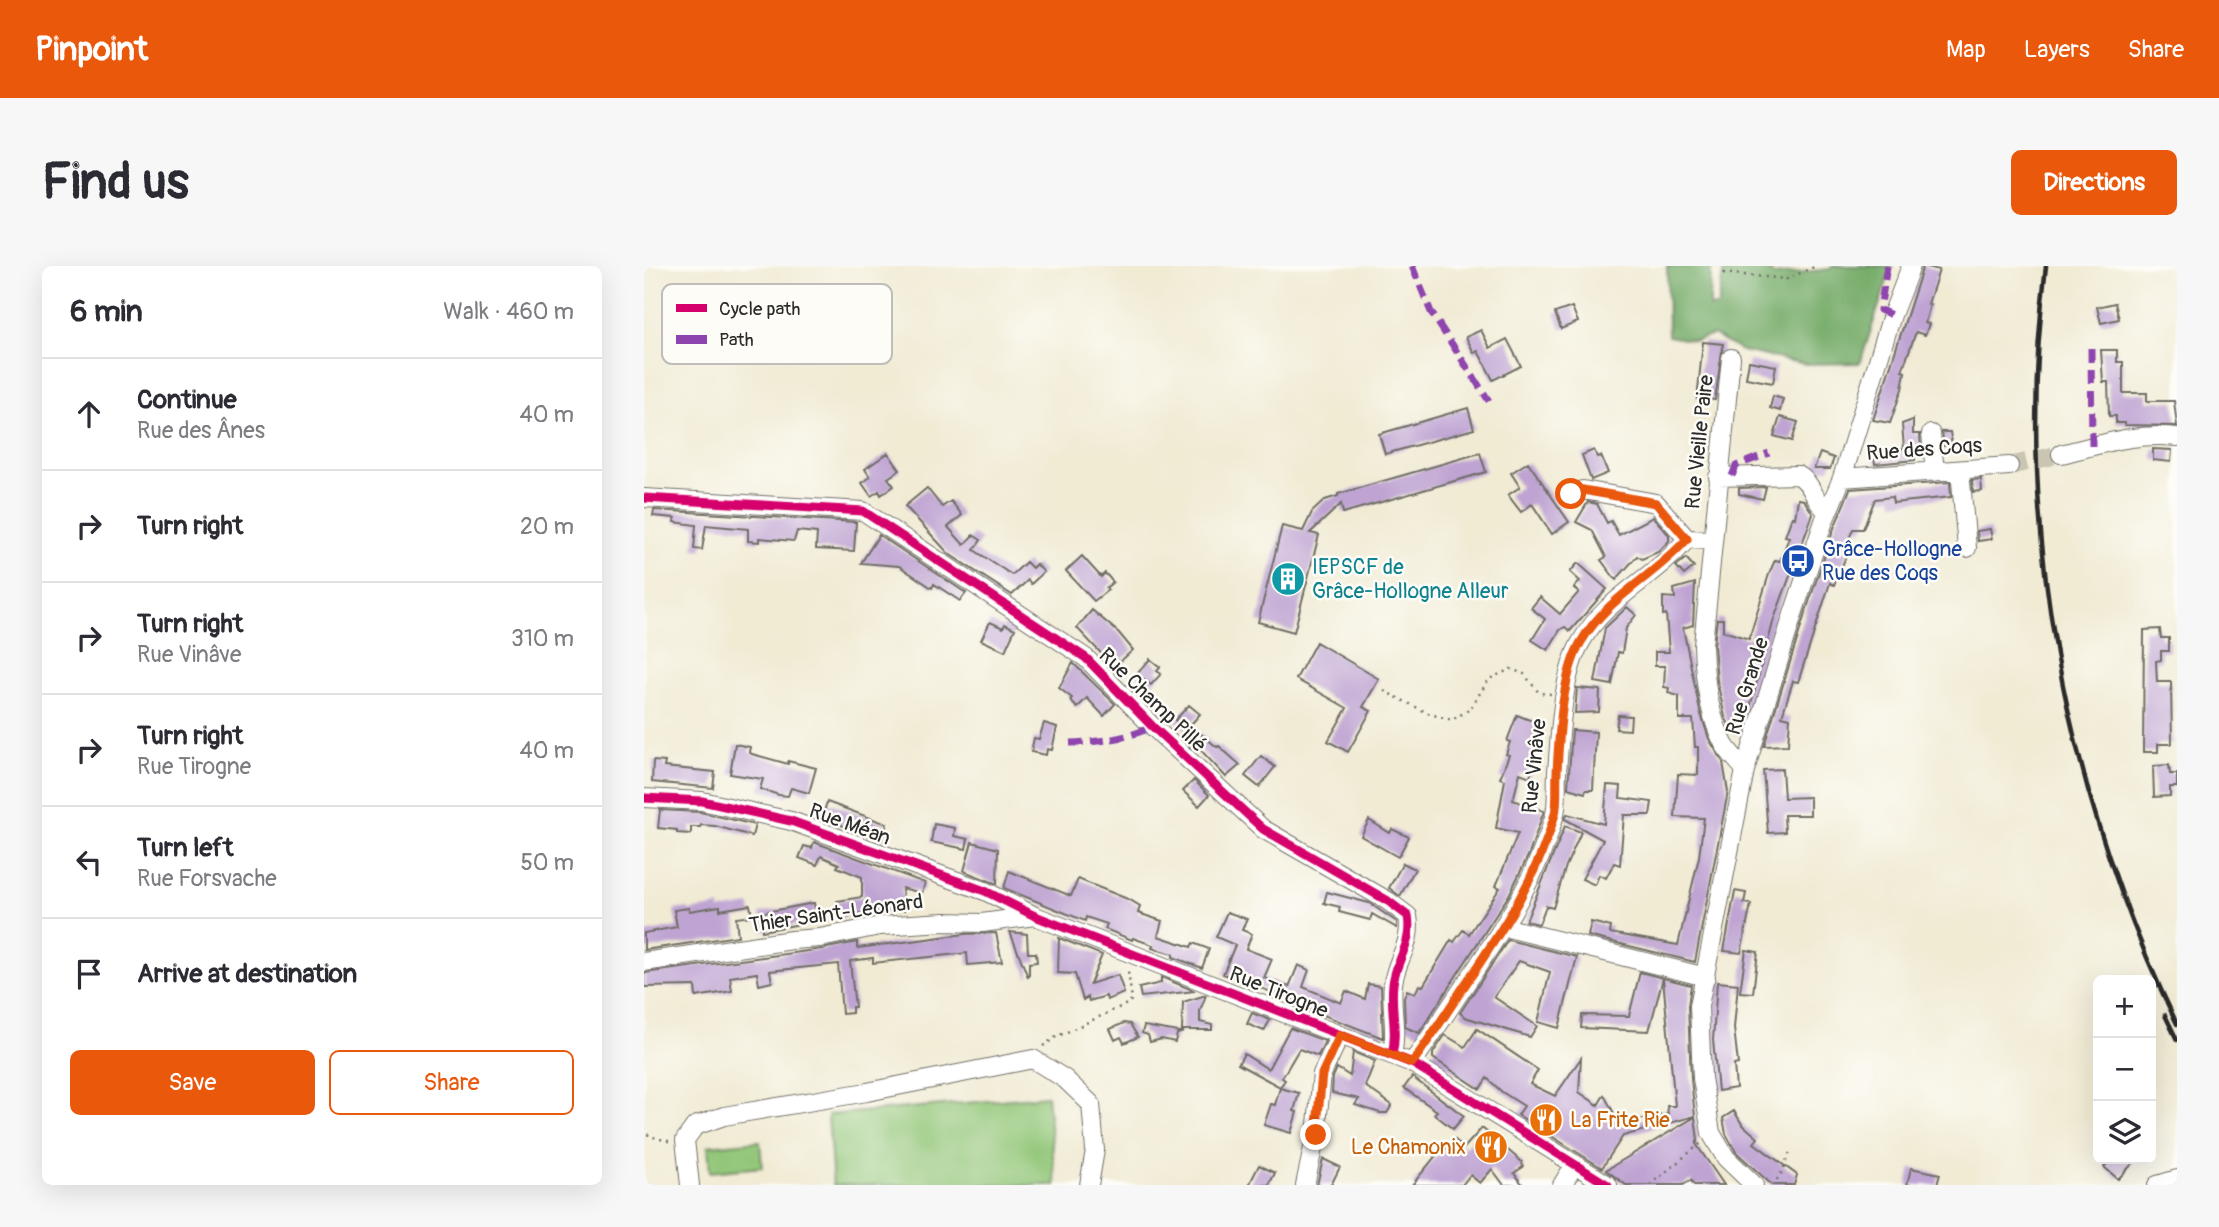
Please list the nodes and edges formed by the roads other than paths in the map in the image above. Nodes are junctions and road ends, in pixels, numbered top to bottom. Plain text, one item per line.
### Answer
1 (1911, 266) edge
2 (1731, 358) dead end
3 (1931, 434) dead end
4 (2177, 437) edge
5 (2061, 454) tunnel mouth
6 (2009, 466) tunnel mouth
7 (1960, 470) junction
8 (1935, 472) junction
9 (1718, 477) junction
10 (1843, 478) junction
11 (1571, 494) dead end
12 (644, 498) edge
13 (1828, 511) junction
14 (1699, 539) junction
15 (1967, 548) dead end
16 (1745, 770) junction
17 (644, 798) edge
18 (1035, 916) junction
19 (1504, 927) junction
20 (644, 962) edge
21 (1706, 977) junction
22 (1340, 1035) junction
23 (1392, 1055) junction
24 (1412, 1063) junction
25 (1575, 1164) junction
26 (2177, 1179) edge
27 (690, 1185) edge
28 (1089, 1185) edge
29 (1305, 1185) edge
30 (1562, 1185) edge
31 (1608, 1185) edge
32 (1754, 1185) edge
33 (2157, 1185) edge

1 - 10 street, Rue Grande
2 - 9 street, Rue Vieille Paire
3 - 8 street
4 - 5 street
6 - 7 street, Rue des Coqs
7 - 8 street, Rue des Coqs
7 - 15 street
8 - 10 street, Rue des Coqs
9 - 13 street
9 - 14 street, Rue Vieille Paire
10 - 13 street, Rue Grande
11 - 14 street
12 - 23 street, Rue Champ Pillé
13 - 16 street, Rue Grande
14 - 16 street, Rue Vieille Paire
14 - 19 street, Rue Vinâve
16 - 21 street, Rue Grande
17 - 18 street, Rue Méan
18 - 20 street, Thier Saint-Léonard
18 - 22 street, Rue Tirogne
19 - 21 street
19 - 24 street, Rue Vinâve
21 - 32 street, Rue Grande
22 - 23 street, Rue Tirogne
22 - 29 street
23 - 24 street, Rue Tirogne
24 - 25 street, Rue Tirogne
25 - 30 street
25 - 31 street, Rue Tirogne
26 - 33 street
27 - 28 street

